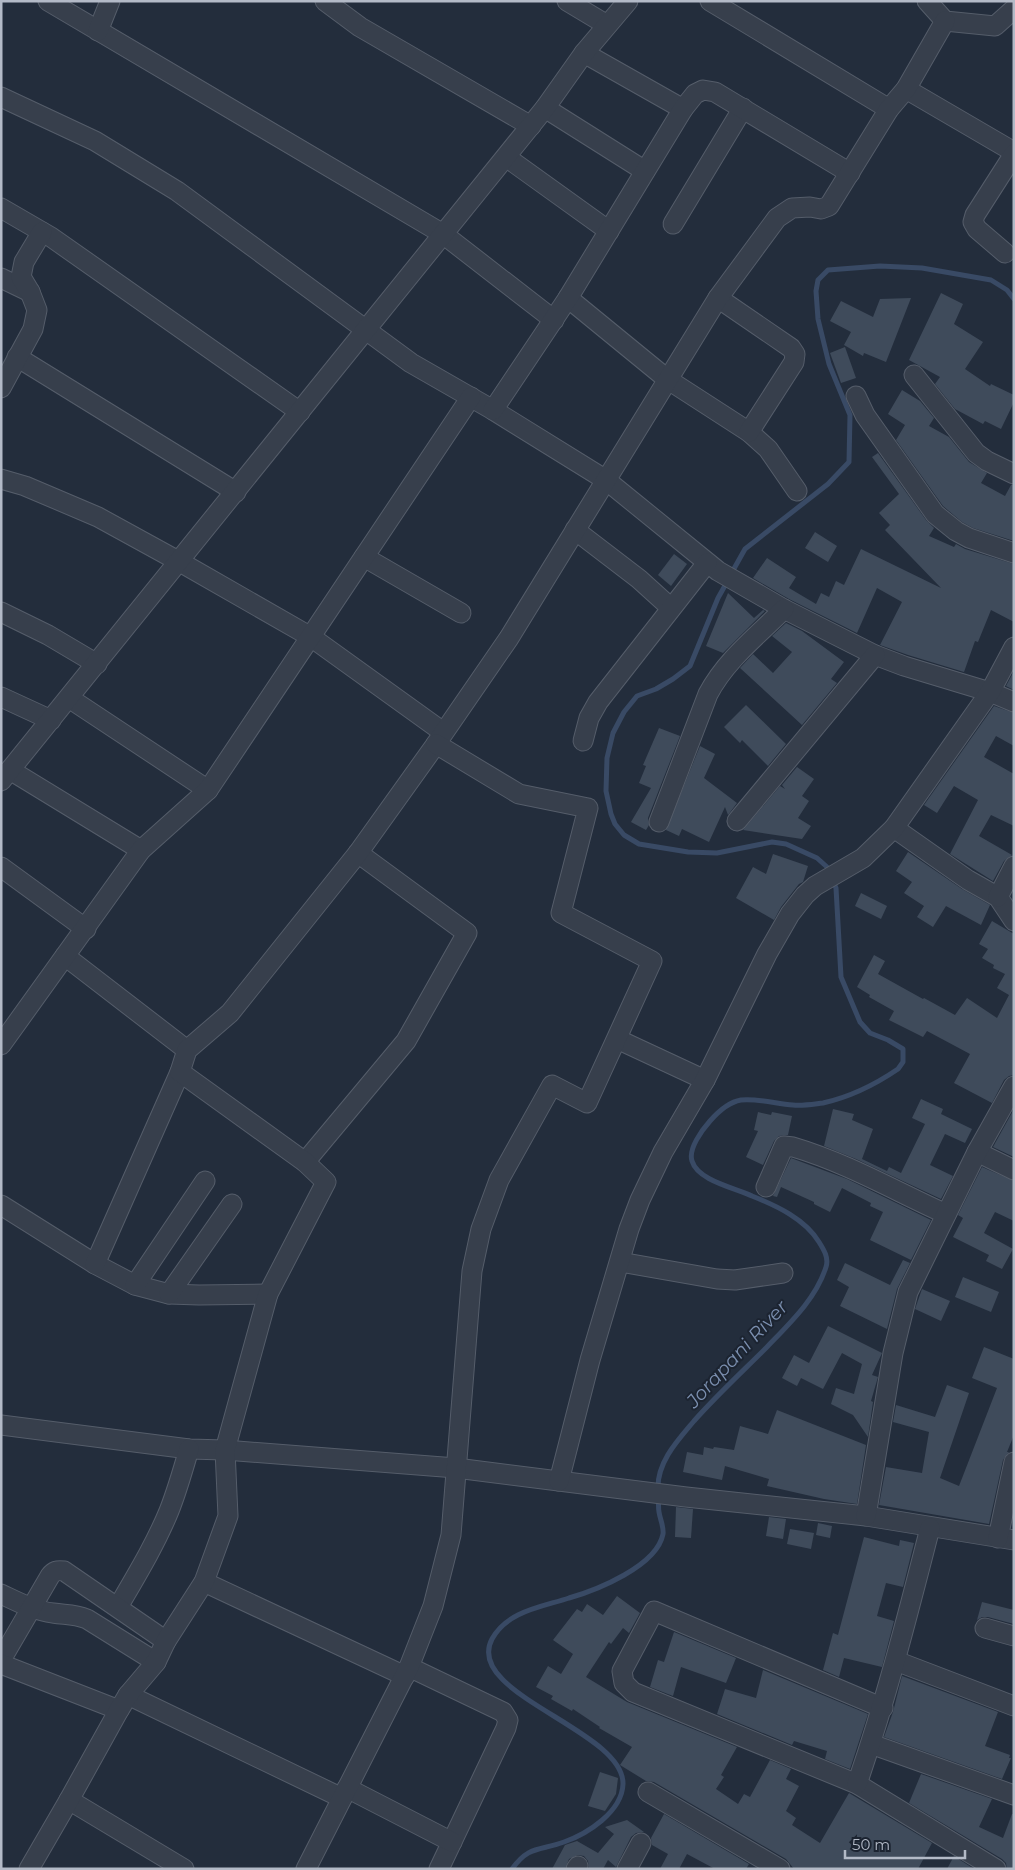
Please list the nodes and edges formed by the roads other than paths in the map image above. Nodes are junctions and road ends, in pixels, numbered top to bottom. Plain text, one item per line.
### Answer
1 (48, 1) edge
2 (110, 1) edge
3 (325, 1) edge
4 (566, 1) edge
5 (628, 1) edge
6 (710, 1) edge
7 (927, 1) edge
8 (1014, 8) edge
9 (945, 20) junction
10 (607, 25) junction
11 (98, 31) junction
12 (584, 53) junction
13 (906, 89) junction
14 (1, 98) edge
15 (545, 108) junction
16 (743, 108) junction
17 (683, 109) junction
18 (889, 109) junction
19 (530, 126) junction
20 (1014, 153) edge
21 (506, 157) junction
22 (645, 171) junction
23 (850, 173) junction
24 (1, 208) edge
25 (673, 224) dead end
26 (610, 230) junction
27 (42, 232) junction
28 (443, 234) junction
29 (1005, 254) dead end
30 (1, 278) edge
31 (30, 292) junction
32 (568, 298) junction
33 (718, 298) junction
34 (554, 320) junction
35 (367, 329) junction
36 (16, 357) junction
37 (914, 376) dead end
38 (667, 379) junction
39 (1, 388) edge
40 (856, 396) dead end
41 (472, 397) junction
42 (493, 410) junction
43 (300, 412) junction
44 (749, 432) junction
45 (1014, 474) edge
46 (1, 479) edge
47 (606, 480) junction
48 (797, 491) dead end
49 (236, 492) junction
50 (575, 530) junction
51 (1014, 553) edge
52 (364, 557) junction
53 (180, 562) junction
54 (712, 567) junction
55 (671, 608) junction
56 (784, 609) junction
57 (1, 612) edge
58 (461, 613) dead end
59 (311, 637) junction
60 (1014, 647) edge
61 (875, 655) junction
62 (97, 664) junction
63 (990, 692) junction
64 (1, 697) edge
65 (69, 698) junction
66 (1014, 702) edge
67 (51, 720) junction
68 (440, 738) junction
69 (582, 741) dead end
70 (6, 776) edge
71 (208, 790) junction
72 (737, 821) dead end
73 (659, 822) dead end
74 (894, 828) junction
75 (142, 850) junction
76 (358, 853) junction
77 (1014, 866) edge
78 (1, 867) edge
79 (998, 897) junction
80 (1014, 922) edge
81 (86, 929) junction
82 (65, 956) junction
83 (617, 1039) junction
84 (1, 1045) edge
85 (187, 1050) junction
86 (180, 1072) junction
87 (705, 1080) junction
88 (1014, 1086) edge
89 (977, 1152) junction
90 (305, 1162) junction
91 (1014, 1170) edge
92 (205, 1181) dead end
93 (766, 1187) dead end
94 (232, 1204) dead end
95 (1, 1205) edge
96 (946, 1214) junction
97 (620, 1262) junction
98 (95, 1264) junction
99 (782, 1273) dead end
100 (135, 1285) junction
101 (169, 1294) junction
102 (268, 1294) junction
103 (1, 1425) edge
104 (190, 1449) junction
105 (225, 1450) junction
106 (1014, 1462) edge
107 (456, 1468) junction
108 (559, 1481) junction
109 (866, 1516) junction
110 (930, 1528) junction
111 (1006, 1539) edge
112 (204, 1582) junction
113 (1, 1594) edge
114 (118, 1607) junction
115 (31, 1608) junction
116 (985, 1628) dead end
117 (1014, 1636) edge
118 (166, 1641) junction
119 (1, 1660) edge
120 (896, 1661) junction
121 (156, 1662) junction
122 (1, 1664) edge
123 (407, 1671) junction
124 (124, 1702) junction
125 (1014, 1706) edge
126 (883, 1708) junction
127 (871, 1744) junction
128 (856, 1784) junction
129 (648, 1792) dead end
130 (344, 1793) junction
131 (1014, 1795) edge
132 (69, 1800) junction
133 (452, 1842) junction
134 (641, 1844) dead end
135 (629, 1868) edge
136 (993, 1868) edge
137 (29, 1869) edge
138 (184, 1869) edge
139 (306, 1869) edge
140 (439, 1869) edge
141 (780, 1869) edge

1 - 11 street
2 - 11 street
3 - 19 street
4 - 10 street
5 - 10 street
6 - 18 street
7 - 9 street
8 - 9 street
9 - 13 street
10 - 12 street
11 - 28 street
12 - 15 street
12 - 17 street
13 - 18 street
13 - 20 street
14 - 35 street
15 - 19 street
15 - 22 street
16 - 17 street
16 - 23 street
16 - 25 street
17 - 22 street
18 - 23 street
19 - 21 street
20 - 29 street
21 - 26 street
21 - 28 street
22 - 26 street
23 - 33 street
24 - 27 street
26 - 32 street
27 - 31 street
27 - 43 street
28 - 34 street
28 - 35 street
30 - 31 street
31 - 36 street
32 - 34 street
32 - 38 street
33 - 38 street
33 - 44 street
34 - 42 street
35 - 41 street
35 - 43 street
36 - 39 street
36 - 49 street
37 - 45 street
38 - 44 street
38 - 47 street
40 - 51 street
41 - 42 street
41 - 52 street
42 - 47 street
43 - 49 street
44 - 48 street
46 - 53 street
47 - 50 street
47 - 54 street
49 - 53 street
50 - 55 street
50 - 68 street
52 - 58 street
52 - 59 street
53 - 59 street
53 - 62 street
54 - 55 street
54 - 56 street
55 - 69 street
56 - 61 street
56 - 73 street
57 - 62 street
59 - 68 street
59 - 71 street
60 - 63 street
61 - 63 street
61 - 72 street
62 - 65 street
63 - 66 street
63 - 74 street
64 - 67 street
65 - 67 street
65 - 71 street
67 - 70 street
68 - 76 street
68 - 83 street
70 - 75 street
71 - 75 street
74 - 79 street
74 - 87 street
75 - 81 street
76 - 85 street
76 - 90 street
77 - 79 street
78 - 81 street
79 - 80 street
81 - 82 street
82 - 84 street
82 - 85 street
83 - 87 street
83 - 107 street
85 - 86 street
86 - 90 street
86 - 98 street
87 - 97 street
88 - 89 street
89 - 91 street
89 - 96 street
90 - 102 street
92 - 100 street
93 - 96 street
94 - 101 street
95 - 98 street
96 - 109 street
97 - 99 street
97 - 108 street
98 - 100 street
100 - 101 street
101 - 102 street
102 - 105 street
103 - 104 street
104 - 105 street
104 - 114 street
105 - 107 street
105 - 112 street
106 - 111 street
107 - 108 street
107 - 123 street
108 - 109 street
109 - 110 street
110 - 111 street
110 - 120 street
112 - 118 street
112 - 123 street
113 - 115 street
114 - 115 street
114 - 118 street
115 - 119 street
115 - 121 street
116 - 117 street
118 - 121 street
120 - 125 street
120 - 126 street
121 - 124 street
122 - 124 street
123 - 130 street
123 - 133 street
124 - 130 street
124 - 132 street
126 - 127 street
126 - 128 street
127 - 128 street
127 - 131 street
128 - 136 street
129 - 141 street
130 - 133 street
130 - 139 street
132 - 137 street
132 - 138 street
133 - 140 street
134 - 135 street

